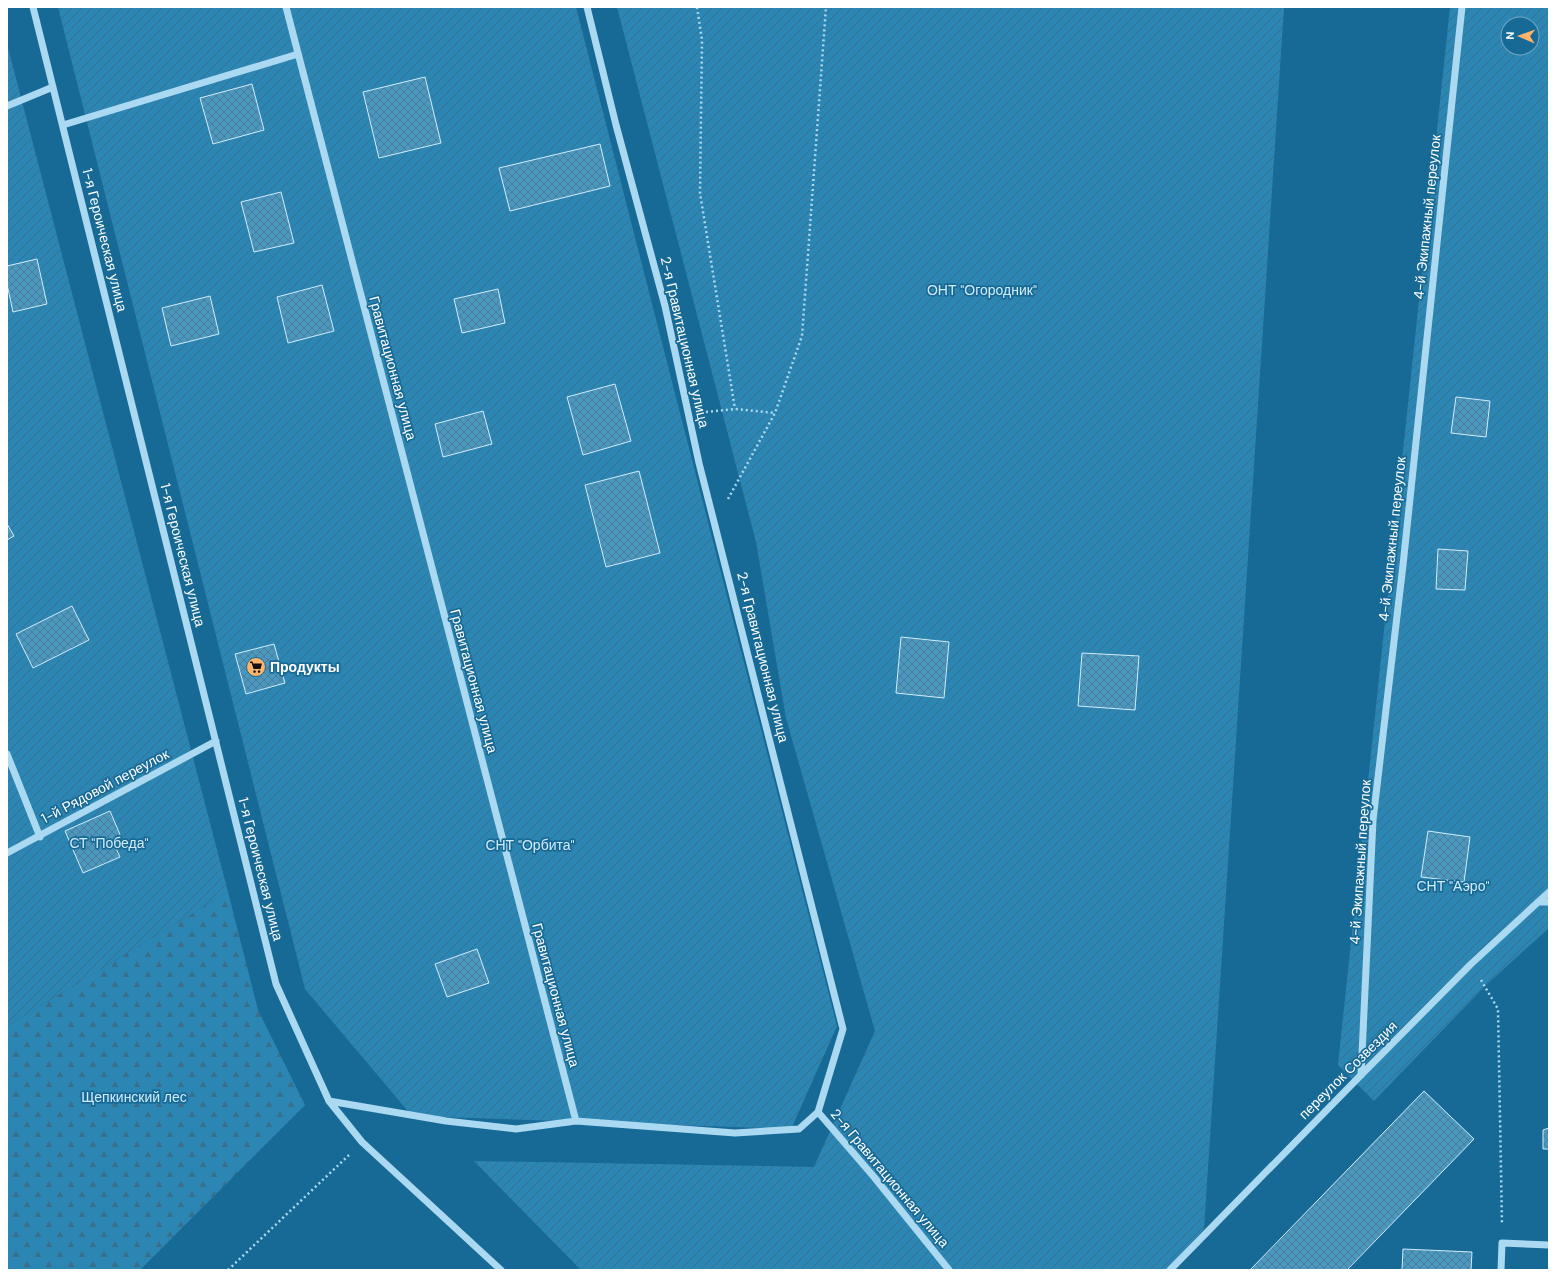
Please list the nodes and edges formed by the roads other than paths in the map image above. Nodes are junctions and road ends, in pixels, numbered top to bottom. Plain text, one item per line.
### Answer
1 (33, 7) edge
2 (286, 7) edge
3 (587, 7) edge
4 (1462, 7) edge
5 (298, 54) junction
6 (53, 87) junction
7 (7, 106) edge
8 (63, 125) junction
9 (216, 741) junction
10 (7, 754) edge
11 (40, 836) junction
12 (7, 853) edge
13 (1549, 892) edge
14 (1538, 902) junction
15 (1549, 902) edge
16 (1361, 1074) junction
17 (329, 1101) junction
18 (818, 1112) junction
19 (576, 1121) junction
20 (1549, 1245) edge
21 (501, 1270) edge
22 (949, 1270) edge
23 (1170, 1270) edge
24 (1501, 1270) edge

1 - 6 street, 1-я Героическая улица
2 - 5 street, Гравитационная улица
3 - 18 street, 2-я Гравитационная улица
4 - 16 street, 4-й Экипажный переулок
5 - 8 street
5 - 19 street, Гравитационная улица
6 - 7 street
6 - 8 street, 1-я Героическая улица
8 - 9 street, 1-я Героическая улица
9 - 11 street, 1-й Рядовой переулок
9 - 17 street, 1-я Героическая улица
10 - 11 street
11 - 12 street, 1-й Рядовой переулок
13 - 14 street, переулок Созвездия
14 - 15 street
14 - 16 street, переулок Созвездия
16 - 23 street, переулок Созвездия
17 - 19 street
17 - 21 street, 1-я Героическая улица
18 - 19 street
18 - 22 street, 2-я Гравитационная улица
20 - 24 street

